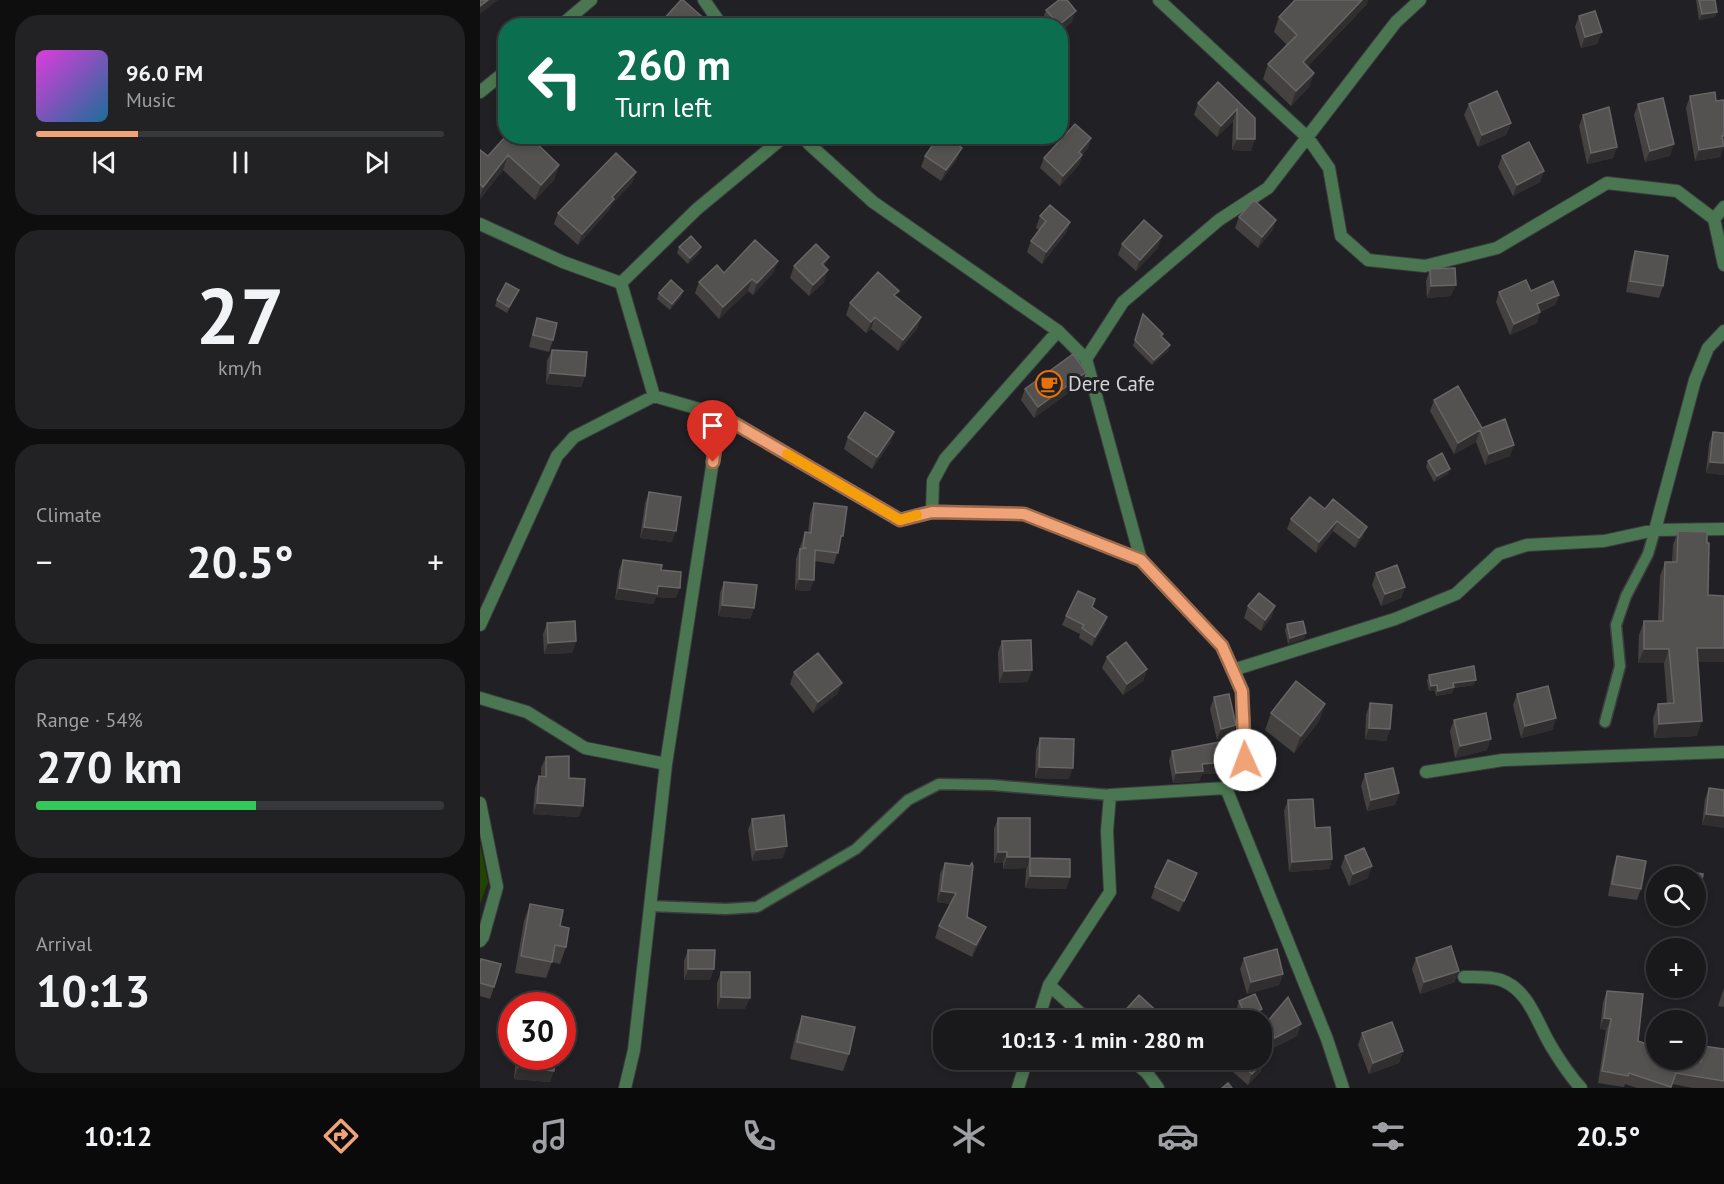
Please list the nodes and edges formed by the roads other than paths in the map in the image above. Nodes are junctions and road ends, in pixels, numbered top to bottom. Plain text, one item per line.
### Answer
1 (591, 0) edge
2 (704, 0) edge
3 (1159, 0) edge
4 (1420, 0) edge
5 (570, 18) edge
6 (716, 18) edge
7 (498, 77) edge
8 (480, 92) edge
9 (1308, 138) junction
10 (775, 144) edge
11 (809, 144) edge
12 (1724, 207) edge
13 (1714, 219) junction
14 (480, 224) edge
15 (1724, 265) edge
16 (621, 283) junction
17 (1058, 331) junction
18 (1724, 331) edge
19 (1086, 359) junction
20 (654, 396) junction
21 (720, 415) junction
22 (932, 512) junction
23 (1724, 529) edge
24 (1655, 530) junction
25 (1141, 560) junction
26 (480, 625) edge
27 (1233, 670) junction
28 (480, 698) edge
29 (1605, 722) dead end
30 (1724, 752) edge
31 (666, 764) junction
32 (1426, 772) dead end
33 (1226, 788) junction
34 (1110, 795) junction
35 (480, 803) edge
36 (650, 906) junction
37 (480, 941) edge
38 (1464, 977) dead end
39 (1049, 985) junction
40 (1041, 1010) edge
41 (1077, 1010) edge
42 (1023, 1070) edge
43 (1144, 1070) edge
44 (625, 1088) edge
45 (1018, 1088) edge
46 (1158, 1088) edge
47 (1343, 1088) edge
48 (1581, 1088) edge

1 - 5 street
2 - 6 street
3 - 9 street
4 - 9 street
7 - 8 street
9 - 13 street
9 - 19 street
10 - 16 street
11 - 17 street
12 - 13 street
13 - 15 street
14 - 16 street
16 - 20 street
17 - 19 street
17 - 22 street
18 - 24 street
19 - 25 street
20 - 21 street
20 - 26 street
21 - 22 street
21 - 31 street
22 - 25 street
23 - 24 street
24 - 27 street
24 - 29 lane
25 - 27 street
27 - 33 street
28 - 31 street
30 - 32 street
31 - 36 street
33 - 34 street
33 - 47 street
34 - 36 lane
34 - 39 street
35 - 37 street
36 - 44 street
38 - 48 street
39 - 40 street
39 - 41 street
42 - 45 street
43 - 46 street

